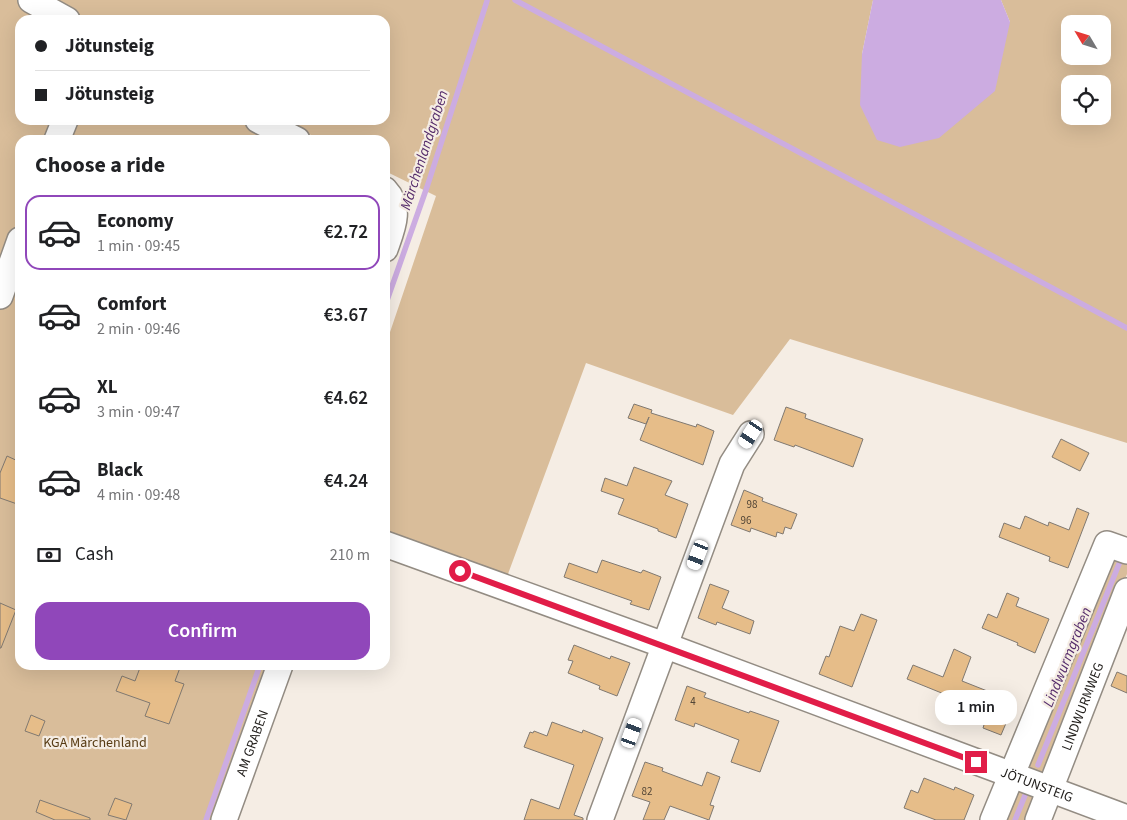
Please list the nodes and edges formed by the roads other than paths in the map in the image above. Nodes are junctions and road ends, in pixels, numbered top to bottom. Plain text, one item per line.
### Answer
1 (31, 0) edge
2 (58, 15) edge
3 (268, 125) edge
4 (287, 135) edge
5 (390, 198) edge
6 (390, 236) edge
7 (15, 254) edge
8 (0, 296) edge
9 (751, 434) dead end
10 (390, 546) edge
11 (1117, 548) edge
12 (1127, 591) edge
13 (664, 645) junction
14 (278, 670) edge
15 (1013, 776) junction
16 (1050, 790) junction
17 (1127, 818) edge
18 (224, 820) edge
19 (600, 820) edge
20 (993, 820) edge
21 (1038, 820) edge

1 - 2 street
3 - 4 street
5 - 6 street
7 - 8 street
9 - 13 street
10 - 13 street, JÖTUNSTEIG
11 - 15 street
12 - 16 street, LINDWURMWEG
13 - 15 street, JÖTUNSTEIG
13 - 19 street
14 - 18 street, AM GRABEN
15 - 16 street, JÖTUNSTEIG
15 - 20 street
16 - 17 street, JÖTUNSTEIG
16 - 21 street, LINDWURMWEG

